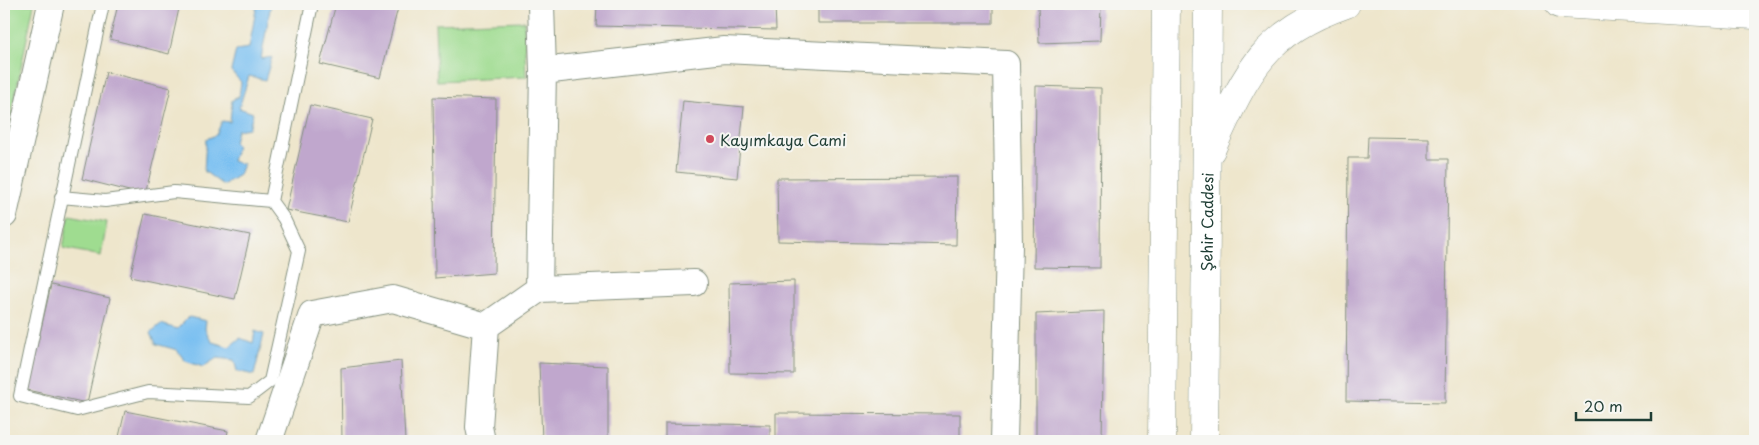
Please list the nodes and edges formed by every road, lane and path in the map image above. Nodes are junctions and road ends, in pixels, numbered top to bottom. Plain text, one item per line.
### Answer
1 (51, 4) edge
2 (103, 4) edge
3 (312, 4) edge
4 (541, 4) edge
5 (1166, 4) edge
6 (1208, 4) edge
7 (1346, 4) edge
8 (1559, 4) edge
9 (1755, 15) edge
10 (543, 71) junction
11 (1208, 158) junction
12 (61, 197) junction
13 (271, 201) junction
14 (4, 216) edge
15 (694, 283) dead end
16 (538, 289) junction
17 (486, 326) junction
18 (269, 441) edge
19 (482, 441) edge
20 (1004, 441) edge
21 (1162, 441) edge
22 (1204, 441) edge

1 - 14 street
2 - 12 lane
3 - 13 lane
4 - 10 street
5 - 21 main road
6 - 11 main road, Şehir Caddesi
7 - 11 main road
8 - 9 main road
10 - 16 street
10 - 20 street
11 - 22 main road, Şehir Caddesi
12 - 13 lane
12 - 13 lane
15 - 16 street
16 - 17 street
17 - 18 street
17 - 19 street

